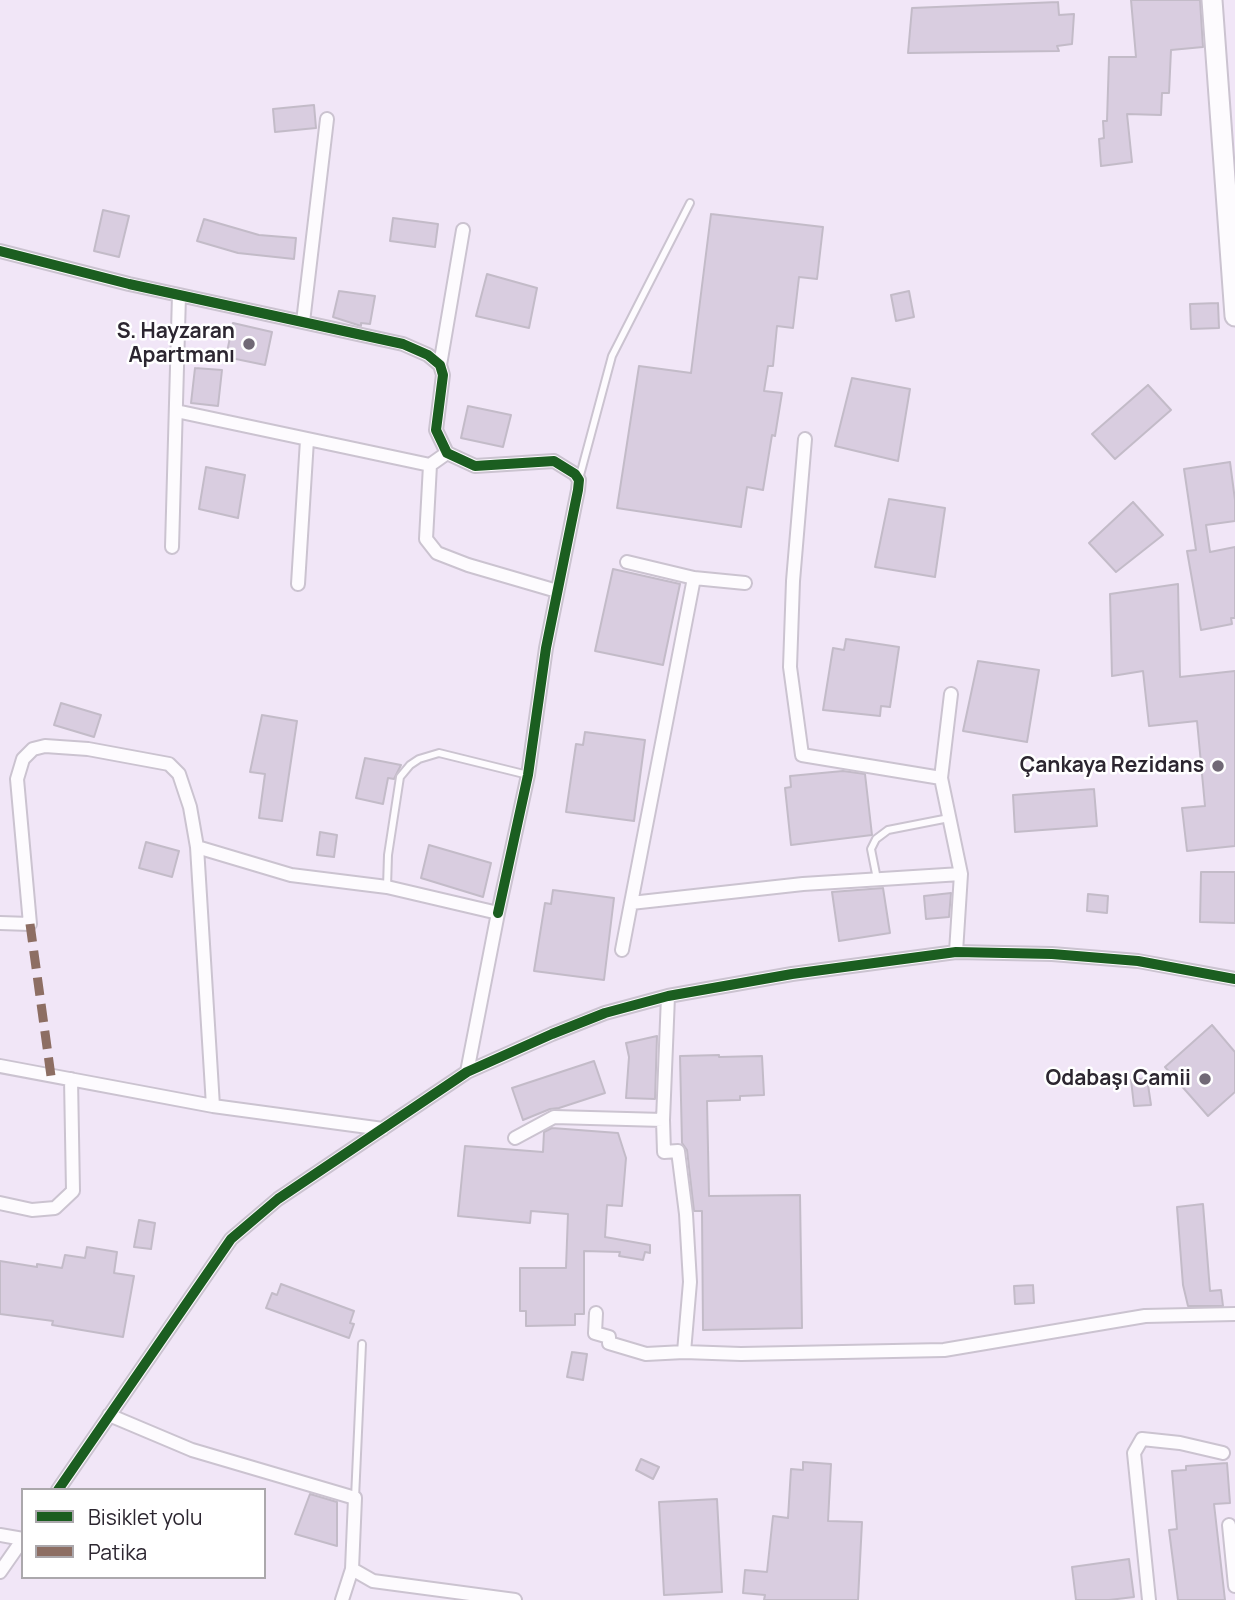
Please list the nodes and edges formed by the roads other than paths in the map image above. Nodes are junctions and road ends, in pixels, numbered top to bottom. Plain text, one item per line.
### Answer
1 (1212, 0) edge
2 (327, 119) dead end
3 (690, 203) dead end
4 (463, 230) dead end
5 (0, 251) edge
6 (179, 295) junction
7 (1235, 316) edge
8 (303, 323) junction
9 (440, 365) junction
10 (176, 411) junction
11 (805, 439) dead end
12 (307, 440) junction
13 (447, 453) junction
14 (430, 465) junction
15 (579, 480) junction
16 (172, 547) dead end
17 (627, 562) dead end
18 (694, 578) junction
19 (746, 583) dead end
20 (298, 584) dead end
21 (557, 591) junction
22 (951, 694) dead end
23 (527, 775) junction
24 (941, 778) junction
25 (949, 818) junction
26 (198, 847) junction
27 (961, 874) junction
28 (877, 879) junction
29 (387, 887) junction
30 (631, 903) junction
31 (498, 913) junction
32 (0, 923) edge
33 (622, 950) dead end
34 (956, 952) junction
35 (1235, 979) edge
36 (667, 996) junction
37 (0, 1066) edge
38 (467, 1072) junction
39 (71, 1079) junction
40 (213, 1105) junction
41 (663, 1120) junction
42 (383, 1129) junction
43 (514, 1138) dead end
44 (0, 1203) edge
45 (596, 1313) dead end
46 (1235, 1314) edge
47 (362, 1344) dead end
48 (684, 1352) junction
49 (110, 1415) junction
50 (1223, 1453) dead end
51 (59, 1488) edge
52 (355, 1498) junction
53 (1229, 1525) dead end
54 (0, 1535) edge
55 (21, 1539) edge
56 (21, 1542) edge
57 (352, 1569) junction
58 (0, 1572) edge
59 (1235, 1586) edge
60 (342, 1600) edge
61 (515, 1600) edge
62 (1149, 1600) edge

1 - 7 street
2 - 8 street
3 - 15 lane
4 - 9 street
5 - 6 street
6 - 8 street
6 - 10 street
8 - 9 street
9 - 13 street
10 - 12 street
10 - 16 street
11 - 24 street
12 - 14 street
12 - 20 street
13 - 14 street
13 - 15 street
14 - 21 street
15 - 21 street
17 - 18 street
18 - 19 street
18 - 30 street
21 - 23 street
22 - 24 street
23 - 29 lane
23 - 31 street
24 - 25 street
25 - 27 street
25 - 28 lane
26 - 29 street
26 - 32 street
26 - 40 street
27 - 28 street
27 - 34 street
28 - 30 street
29 - 31 street
30 - 33 street
31 - 38 street
34 - 35 street
34 - 36 street
36 - 38 street
36 - 41 street
37 - 39 street
38 - 42 street
39 - 40 street
39 - 44 street
40 - 42 street
41 - 43 street
41 - 48 street
42 - 49 street
45 - 48 street
46 - 48 street
47 - 52 lane
49 - 51 street
49 - 52 street
50 - 62 street
52 - 57 street
53 - 59 street
54 - 55 street
56 - 58 street
57 - 60 street
57 - 61 street

